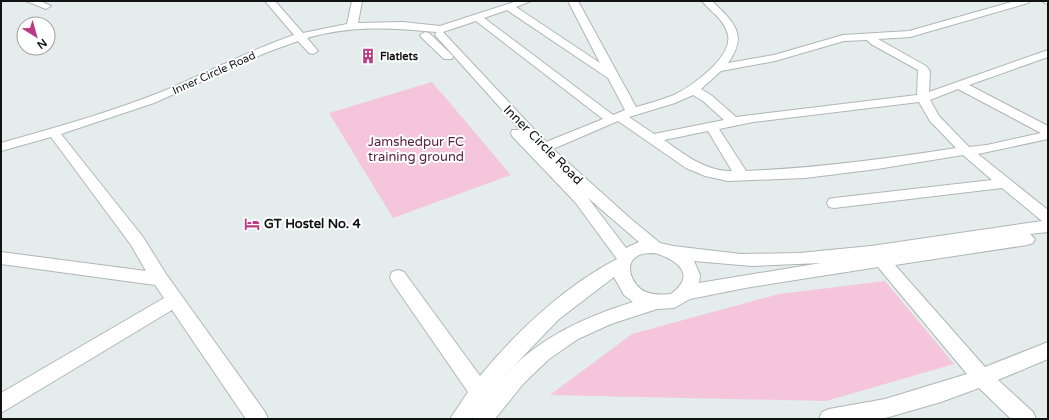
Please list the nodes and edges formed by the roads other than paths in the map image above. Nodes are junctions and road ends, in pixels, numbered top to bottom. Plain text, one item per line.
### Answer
1 (31, 1) edge
2 (270, 1) edge
3 (357, 1) edge
4 (526, 1) edge
5 (572, 1) edge
6 (707, 1) edge
7 (1025, 1) edge
8 (46, 6) dead end
9 (509, 7) junction
10 (478, 18) junction
11 (352, 26) junction
12 (432, 32) junction
13 (870, 37) junction
14 (302, 38) junction
15 (313, 52) dead end
16 (1048, 53) edge
17 (717, 68) junction
18 (612, 76) junction
19 (959, 84) junction
20 (692, 90) junction
21 (923, 98) junction
22 (621, 116) junction
23 (733, 121) junction
24 (711, 126) junction
25 (1048, 134) edge
26 (57, 137) junction
27 (651, 138) junction
28 (1, 147) edge
29 (545, 147) junction
30 (966, 151) junction
31 (1, 153) edge
32 (742, 176) junction
33 (1005, 183) junction
34 (834, 203) dead end
35 (1048, 218) edge
36 (1048, 226) edge
37 (1048, 236) edge
38 (655, 247) junction
39 (673, 252) junction
40 (1, 258) edge
41 (882, 261) junction
42 (623, 262) junction
43 (398, 277) dead end
44 (160, 279) junction
45 (689, 292) junction
46 (174, 300) junction
47 (656, 302) junction
48 (1048, 350) edge
49 (982, 378) junction
50 (479, 391) junction
51 (1, 404) edge
52 (258, 419) edge
53 (460, 419) edge
54 (483, 419) edge
55 (829, 419) edge
56 (1026, 419) edge

1 - 8 street
2 - 14 street
3 - 11 street
4 - 9 street
5 - 18 street
6 - 17 street
7 - 13 street
9 - 10 street
9 - 18 street
10 - 12 street
10 - 22 street
11 - 12 street, Inner Circle Road
11 - 14 street, Inner Circle Road
12 - 14 street, Inner Circle Road
12 - 29 street, Inner Circle Road
12 - 42 street, Inner Circle Road
13 - 17 street
13 - 21 street
14 - 15 street
14 - 26 street, Inner Circle Road
14 - 28 street, Inner Circle Road
16 - 19 street
17 - 20 street
18 - 22 street
19 - 21 street
19 - 25 street
20 - 22 street
20 - 23 street
21 - 23 street
21 - 30 street
22 - 27 street
22 - 29 street
23 - 24 street
24 - 27 street
24 - 32 street
25 - 30 street
26 - 31 street, Inner Circle Road
26 - 44 street
27 - 32 street
29 - 38 street, Inner Circle Road
30 - 32 street
30 - 33 street
33 - 34 street
33 - 35 street
36 - 39 street
37 - 41 street
38 - 39 street
38 - 42 street
39 - 45 street
40 - 44 street
41 - 45 street
41 - 49 street
42 - 47 street
42 - 50 street
43 - 50 street
44 - 46 street
45 - 47 street
46 - 51 street
46 - 52 street
47 - 54 street
48 - 49 street
49 - 55 street
49 - 56 street
50 - 53 street

